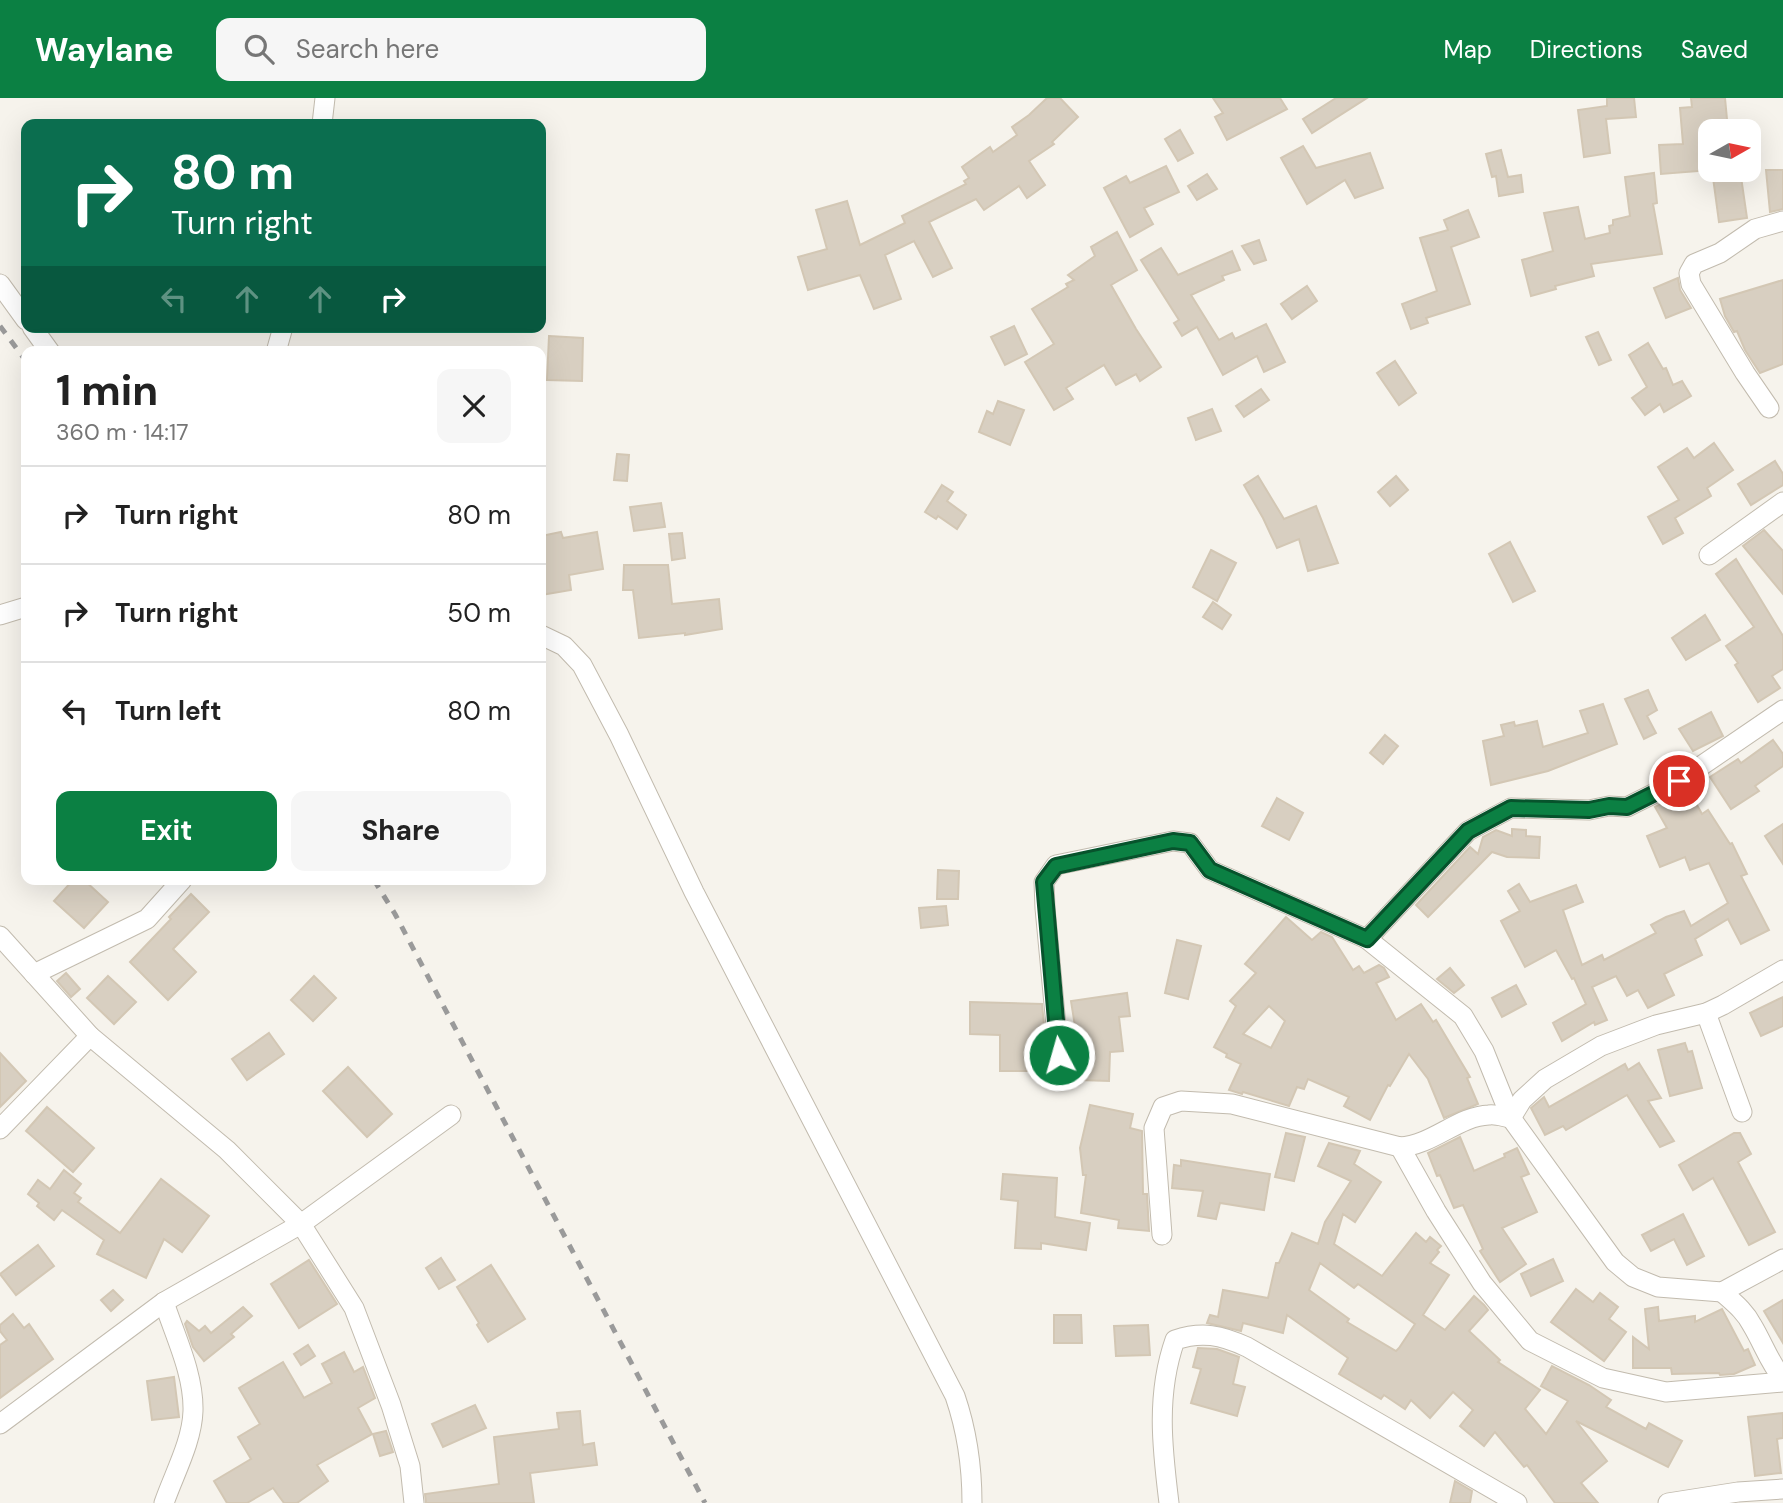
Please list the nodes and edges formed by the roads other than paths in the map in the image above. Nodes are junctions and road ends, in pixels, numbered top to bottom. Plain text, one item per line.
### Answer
1 (325, 98) edge
2 (323, 119) edge
3 (1783, 221) edge
4 (0, 284) edge
5 (21, 313) edge
6 (1769, 408) dead end
7 (1783, 502) edge
8 (1709, 555) dead end
9 (21, 609) edge
10 (0, 615) edge
11 (546, 637) edge
12 (1783, 710) edge
13 (178, 885) edge
14 (0, 936) edge
15 (1367, 939) junction
16 (1783, 970) edge
17 (34, 974) junction
18 (1706, 1013) junction
19 (90, 1035) junction
20 (1061, 1079) dead end
21 (1742, 1112) dead end
22 (451, 1115) dead end
23 (1511, 1118) junction
24 (0, 1129) edge
25 (1400, 1147) junction
26 (301, 1224) junction
27 (1162, 1235) dead end
28 (1783, 1259) edge
29 (1722, 1292) junction
30 (164, 1302) junction
31 (1783, 1380) edge
32 (0, 1424) edge
33 (1783, 1489) edge
34 (164, 1503) edge
35 (414, 1503) edge
36 (972, 1503) edge
37 (1168, 1503) edge
38 (1517, 1503) edge
39 (1668, 1503) edge

1 - 2 street
3 - 6 street
4 - 5 street
7 - 8 street
9 - 10 street
11 - 36 street
12 - 15 street
13 - 17 street
14 - 17 street
15 - 20 street
15 - 23 street
16 - 18 street
17 - 19 street
18 - 21 street
18 - 23 street
19 - 24 street
19 - 26 street
22 - 26 street
23 - 25 street
23 - 29 street
25 - 27 street
25 - 31 street
26 - 30 street
26 - 35 street
28 - 29 street
29 - 31 street
30 - 32 street
30 - 34 street
33 - 39 street
37 - 38 street

